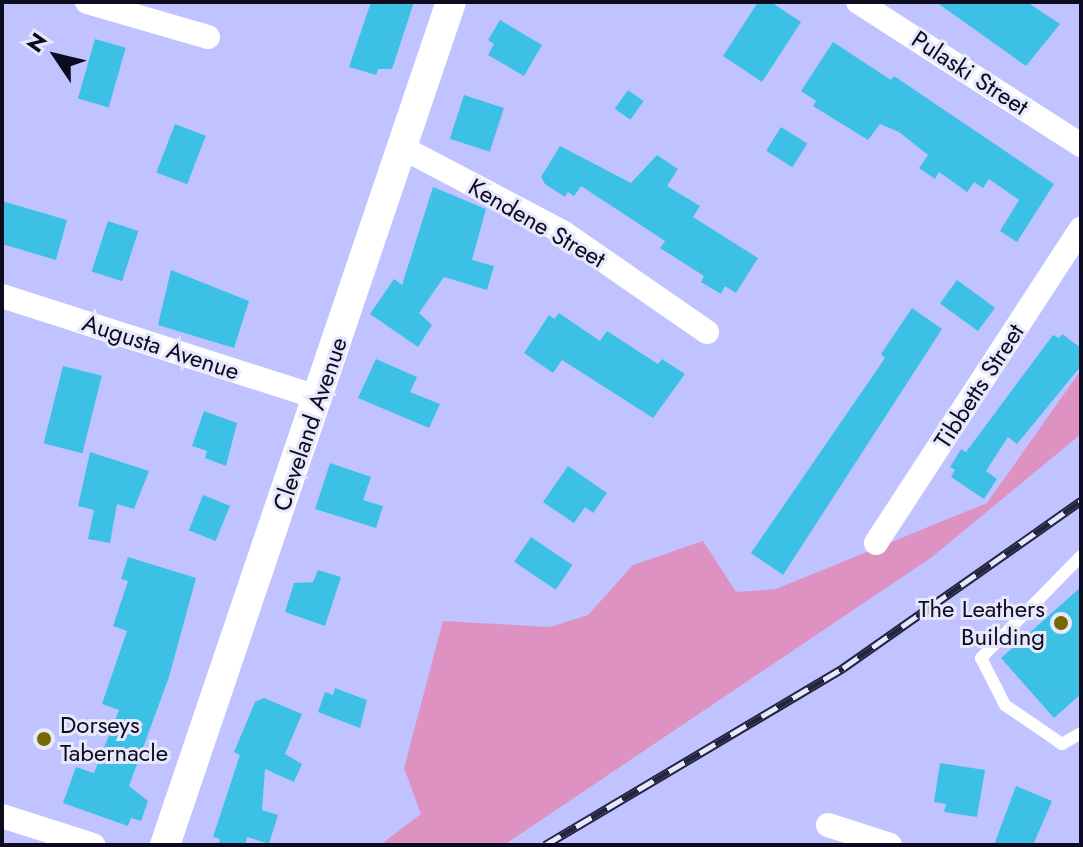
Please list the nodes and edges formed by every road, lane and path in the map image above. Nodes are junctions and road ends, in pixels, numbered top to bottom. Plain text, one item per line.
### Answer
1 (87, 2) edge
2 (451, 2) edge
3 (858, 2) edge
4 (208, 37) dead end
5 (1081, 145) edge
6 (403, 148) junction
7 (1081, 229) edge
8 (2, 296) edge
9 (707, 332) dead end
10 (319, 398) junction
11 (876, 543) dead end
12 (1081, 556) edge
13 (1081, 733) edge
14 (2, 816) edge
15 (828, 825) dead end
16 (93, 845) edge
17 (165, 845) edge
18 (890, 845) edge

1 - 4 street
2 - 6 street, Cleveland Avenue
3 - 5 street, Pulaski Street
6 - 9 street, Kendene Street
6 - 10 street, Cleveland Avenue
7 - 11 street, Tibbetts Street
8 - 10 street, Augusta Avenue
10 - 17 street, Cleveland Avenue
12 - 13 lane
14 - 16 street
15 - 18 street

